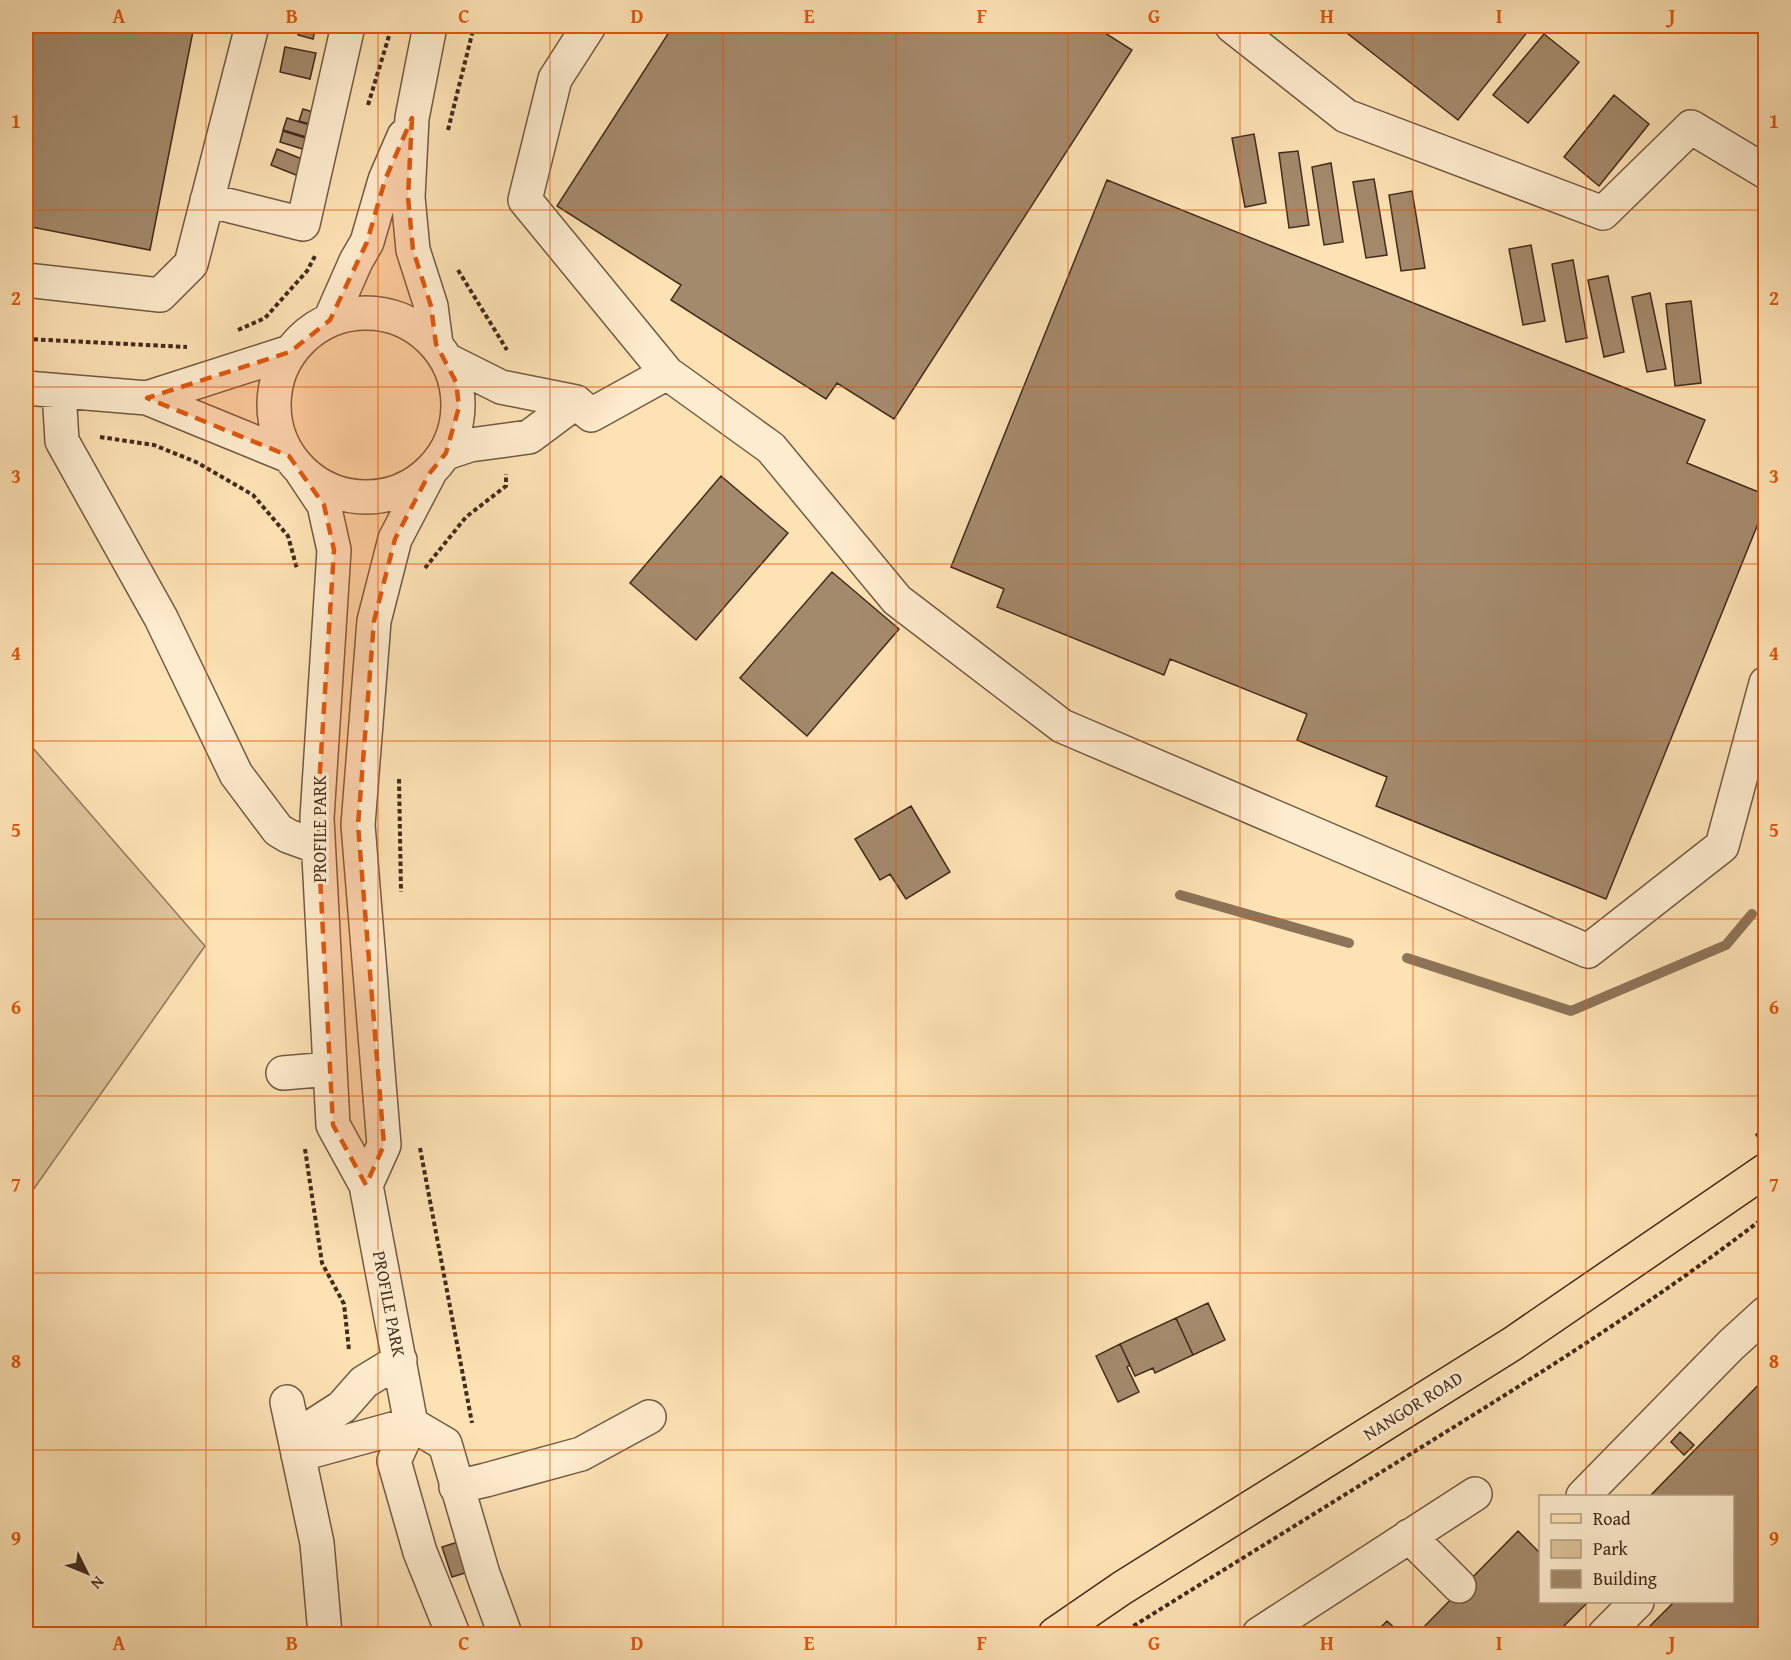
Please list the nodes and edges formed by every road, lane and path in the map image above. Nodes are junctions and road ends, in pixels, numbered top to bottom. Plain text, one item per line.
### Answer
1 (252, 26) edge
2 (348, 26) edge
3 (430, 26) edge
4 (474, 26) edge
5 (589, 26) edge
6 (1232, 26) edge
7 (412, 118) junction
8 (446, 139) dead end
9 (1766, 172) edge
10 (207, 200) junction
11 (455, 265) dead end
12 (26, 280) edge
13 (330, 320) junction
14 (507, 350) dead end
15 (290, 352) junction
16 (441, 352) junction
17 (667, 373) junction
18 (26, 388) edge
19 (59, 391) junction
20 (147, 398) junction
21 (576, 402) junction
22 (437, 463) junction
23 (295, 464) junction
24 (506, 486) dead end
25 (422, 576) dead end
26 (1766, 683) edge
27 (399, 774) dead end
28 (318, 847) junction
29 (401, 901) dead end
30 (330, 1069) junction
31 (283, 1073) dead end
32 (419, 1137) dead end
33 (1766, 1170) edge
34 (366, 1185) junction
35 (1766, 1216) edge
36 (1766, 1313) edge
37 (400, 1360) junction
38 (649, 1417) dead end
39 (411, 1424) junction
40 (293, 1429) junction
41 (474, 1430) dead end
42 (456, 1487) junction
43 (1474, 1494) dead end
44 (1585, 1495) edge
45 (1409, 1536) junction
46 (1459, 1586) dead end
47 (1636, 1603) edge
48 (1261, 1634) edge
49 (325, 1635) edge
50 (453, 1635) edge
51 (505, 1635) edge
52 (1055, 1635) edge
53 (1119, 1635) edge
54 (1605, 1635) edge

1 - 10 street
2 - 10 street
3 - 7 street
4 - 8 path
5 - 17 street
6 - 9 street
7 - 13 street
7 - 16 street
10 - 12 street
11 - 14 path
13 - 15 street
13 - 16 street
15 - 20 street
15 - 23 street
16 - 21 street
16 - 22 street
17 - 21 street
17 - 26 street
18 - 19 street
19 - 20 street
19 - 28 street
20 - 23 street
21 - 22 street
22 - 23 street
22 - 34 street
23 - 28 street, PROFILE PARK
24 - 25 path
27 - 29 path
28 - 30 street, PROFILE PARK
30 - 31 street
30 - 34 street, PROFILE PARK
32 - 41 path
33 - 52 main road, NANGOR ROAD
34 - 37 street, PROFILE PARK
35 - 53 path
36 - 44 street
37 - 39 street, PROFILE PARK
37 - 40 street
38 - 42 street
39 - 40 street
39 - 42 street
39 - 50 street
40 - 49 street
42 - 51 street
43 - 45 street
45 - 46 street
45 - 48 street
47 - 54 street

